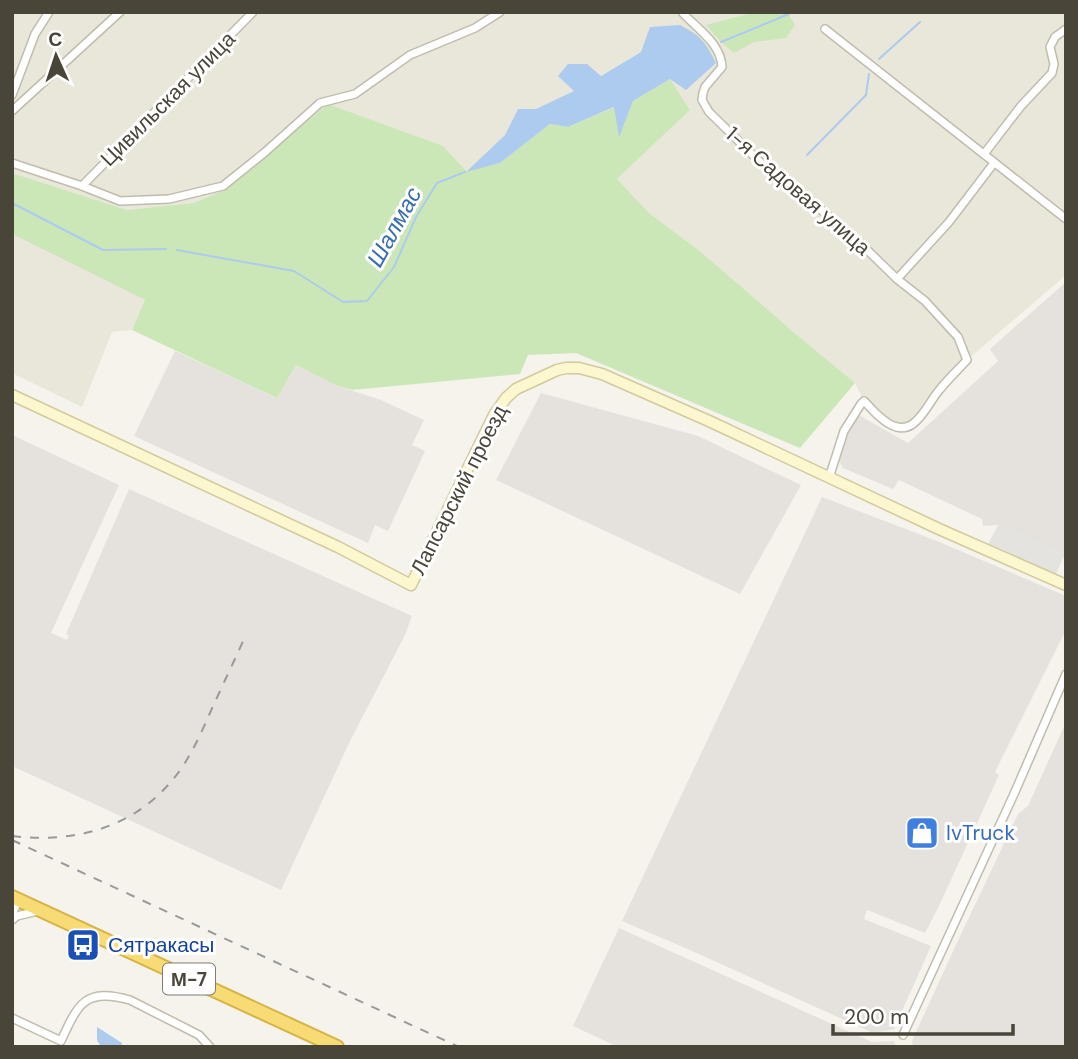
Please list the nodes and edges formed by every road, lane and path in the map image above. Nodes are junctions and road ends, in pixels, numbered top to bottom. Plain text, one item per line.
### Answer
1 (49, 12) edge
2 (120, 12) edge
3 (253, 12) edge
4 (500, 12) edge
5 (682, 12) edge
6 (825, 29) dead end
7 (1066, 29) edge
8 (12, 95) edge
9 (12, 111) edge
10 (984, 154) junction
11 (12, 163) edge
12 (994, 163) junction
13 (82, 186) junction
14 (1066, 219) edge
15 (897, 279) junction
16 (12, 395) edge
17 (829, 478) junction
18 (1066, 585) edge
19 (1066, 674) edge
20 (15, 898) edge
21 (42, 911) junction
22 (12, 914) edge
23 (12, 920) edge
24 (12, 1018) edge
25 (903, 1035) dead end
26 (211, 1047) edge
27 (337, 1047) edge

1 - 8 street
2 - 9 street
3 - 13 street, Цивильская улица
4 - 13 street
5 - 15 street, 1-я Садовая улица
6 - 10 street
7 - 10 street
10 - 12 street
11 - 13 street
12 - 14 street
12 - 15 street
15 - 17 street, 1-я Садовая улица
16 - 17 street, Лапсарский проезд
17 - 18 street, Лапсарский проезд
19 - 25 street
20 - 21 highway
20 - 22 street
21 - 23 street
21 - 27 highway, М-7
24 - 26 street

